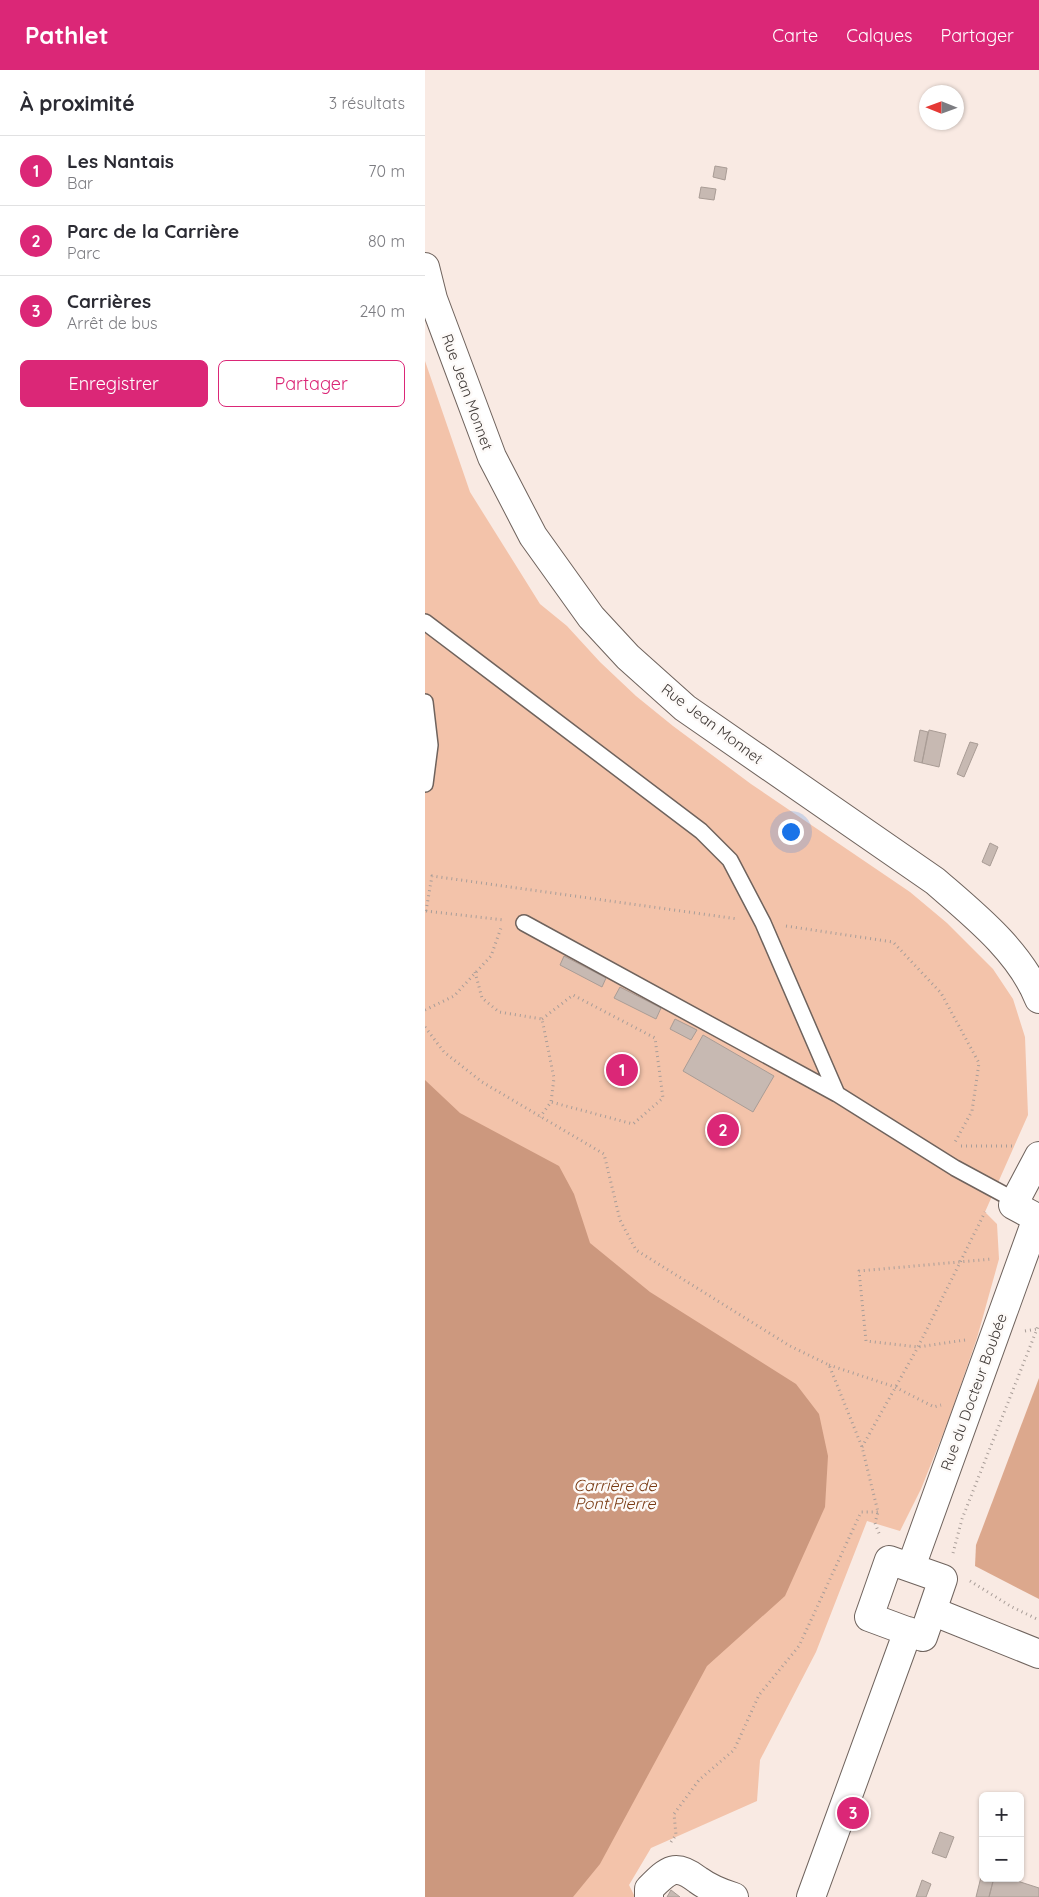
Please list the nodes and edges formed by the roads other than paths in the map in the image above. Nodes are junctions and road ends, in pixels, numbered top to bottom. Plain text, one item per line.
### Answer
1 (425, 267) edge
2 (425, 622) edge
3 (425, 702) edge
4 (425, 784) edge
5 (524, 923) road end
6 (1039, 999) edge
7 (837, 1094) junction
8 (1031, 1151) edge
9 (1015, 1201) junction
10 (1038, 1219) edge
11 (900, 1563) junction
12 (932, 1611) junction
13 (908, 1631) junction
14 (1039, 1654) edge
15 (649, 1897) edge
16 (734, 1897) edge
17 (811, 1897) edge

1 - 6 street, Rue Jean Monnet
2 - 7 lane
3 - 4 lane
5 - 7 lane
7 - 9 lane
8 - 9 street
9 - 10 street
10 - 11 street, Rue du Docteur Boubée
11 - 12 street
11 - 13 street, Rue du Docteur Boubée
12 - 13 street
12 - 14 street
13 - 17 street
15 - 16 street

